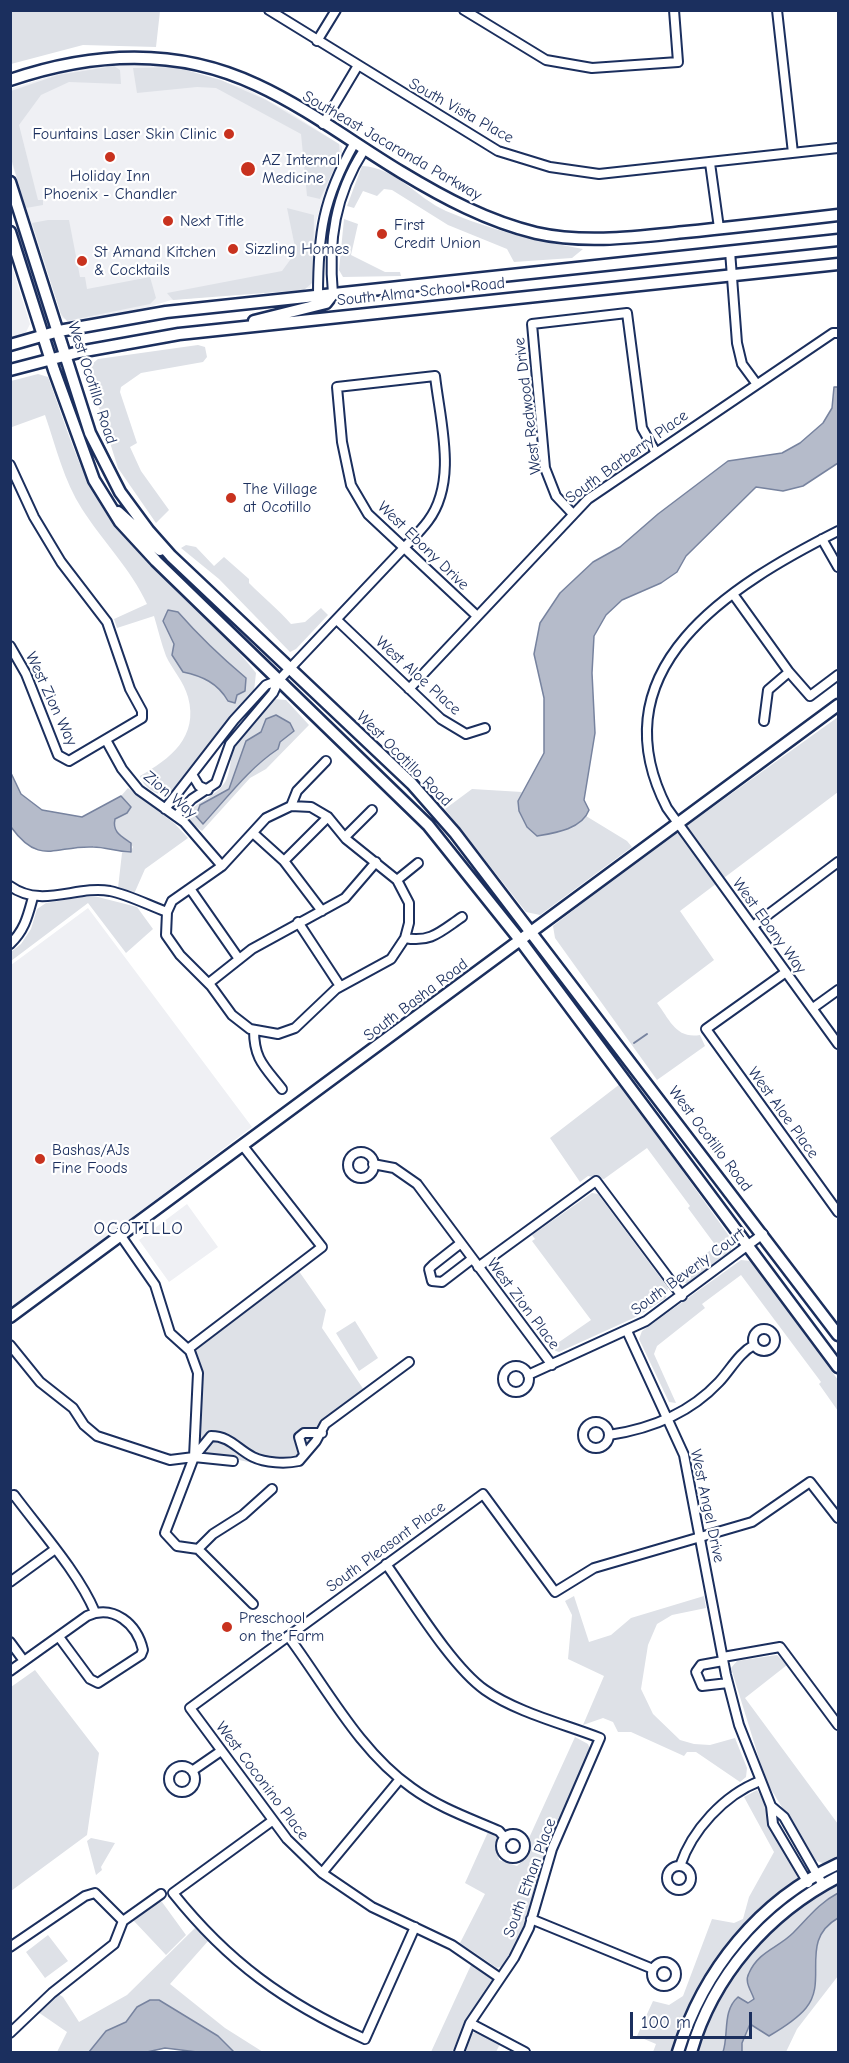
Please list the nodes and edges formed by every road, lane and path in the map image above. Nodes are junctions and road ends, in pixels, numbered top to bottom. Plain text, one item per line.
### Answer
1 (269, 10) edge
2 (336, 10) edge
3 (464, 10) edge
4 (674, 10) edge
5 (777, 10) edge
6 (317, 41) junction
7 (357, 67) junction
8 (10, 80) edge
9 (323, 123) junction
10 (354, 144) junction
11 (838, 148) edge
12 (364, 150) junction
13 (793, 153) junction
14 (710, 163) junction
15 (10, 182) edge
16 (838, 216) edge
17 (719, 228) junction
18 (10, 232) edge
19 (838, 240) edge
20 (730, 251) junction
21 (838, 264) edge
22 (732, 275) junction
23 (333, 294) junction
24 (318, 296) junction
25 (240, 326) junction
26 (58, 331) junction
27 (838, 333) edge
28 (43, 335) junction
29 (10, 345) edge
30 (66, 355) junction
31 (50, 358) junction
32 (10, 370) edge
33 (756, 383) junction
34 (654, 451) junction
35 (10, 465) edge
36 (111, 507) junction
37 (572, 513) junction
38 (838, 531) edge
39 (822, 539) junction
40 (405, 548) junction
41 (166, 550) junction
42 (838, 567) edge
43 (733, 594) junction
44 (477, 616) junction
45 (338, 621) junction
46 (10, 646) edge
47 (290, 669) junction
48 (789, 672) junction
49 (838, 675) edge
50 (279, 681) junction
51 (409, 689) junction
52 (838, 705) edge
53 (764, 721) dead end
54 (485, 728) dead end
55 (106, 741) junction
56 (326, 761) dead end
57 (193, 776) junction
58 (208, 790) junction
59 (291, 806) junction
60 (165, 809) junction
61 (372, 810) dead end
62 (176, 816) junction
63 (328, 818) junction
64 (678, 824) junction
65 (253, 833) junction
66 (345, 837) junction
67 (284, 861) junction
68 (376, 862) junction
69 (838, 862) edge
70 (418, 863) dead end
71 (222, 866) junction
72 (398, 880) junction
73 (10, 886) edge
74 (191, 890) junction
75 (33, 897) junction
76 (322, 910) junction
77 (167, 912) junction
78 (462, 917) dead end
79 (298, 922) junction
80 (753, 926) junction
81 (532, 931) junction
82 (405, 938) junction
83 (520, 940) junction
84 (10, 944) edge
85 (239, 959) junction
86 (786, 972) junction
87 (209, 983) junction
88 (340, 986) junction
89 (838, 990) edge
90 (813, 1008) junction
91 (254, 1030) junction
92 (838, 1044) edge
93 (282, 1089) dead end
94 (243, 1146) junction
95 (373, 1164) dead end
96 (838, 1212) edge
97 (764, 1234) junction
98 (121, 1236) junction
99 (461, 1243) junction
100 (748, 1245) junction
101 (472, 1258) junction
102 (478, 1267) junction
103 (682, 1296) junction
104 (10, 1317) edge
105 (627, 1331) junction
106 (838, 1335) edge
107 (10, 1346) edge
108 (754, 1346) dead end
109 (188, 1349) junction
110 (409, 1362) dead end
111 (552, 1365) junction
112 (838, 1367) edge
113 (528, 1375) dead end
114 (669, 1418) junction
115 (321, 1433) junction
116 (609, 1434) dead end
117 (304, 1454) junction
118 (194, 1457) junction
119 (233, 1461) dead end
120 (272, 1489) dead end
121 (12, 1495) edge
122 (838, 1518) edge
123 (701, 1538) junction
124 (198, 1549) junction
125 (54, 1550) junction
126 (386, 1564) junction
127 (10, 1582) edge
128 (253, 1604) dead end
129 (95, 1612) junction
130 (288, 1636) junction
131 (59, 1637) junction
132 (10, 1642) edge
133 (723, 1659) junction
134 (24, 1661) junction
135 (10, 1671) edge
136 (728, 1683) junction
137 (190, 1708) joint
138 (838, 1725) edge
139 (221, 1751) junction
140 (192, 1771) dead end
141 (400, 1779) junction
142 (760, 1781) junction
143 (771, 1806) junction
144 (272, 1821) junction
145 (505, 1838) dead end
146 (838, 1864) edge
147 (680, 1866) dead end
148 (322, 1873) junction
149 (817, 1874) junction
150 (838, 1877) edge
151 (807, 1881) junction
152 (818, 1888) junction
153 (161, 1894) dead end
154 (531, 1919) junction
155 (123, 1921) junction
156 (415, 1927) junction
157 (10, 1947) edge
158 (653, 1968) dead end
159 (500, 1978) junction
160 (470, 2023) junction
161 (10, 2033) edge
162 (459, 2052) edge
163 (525, 2052) edge
164 (678, 2052) edge
165 (691, 2052) edge

1 - 6 street, South Vista Place
2 - 6 street
3 - 4 street
5 - 13 street
6 - 7 street, South Vista Place
7 - 9 street
7 - 14 street, South Vista Place
8 - 9 main road, Southeast Jacaranda Parkway
9 - 10 main road, Southeast Jacaranda Parkway
10 - 12 main road, Southeast Jacaranda Parkway
10 - 24 street
11 - 13 street, South Vista Place
12 - 17 main road, Southeast Jacaranda Parkway
12 - 23 street
13 - 14 street, South Vista Place
14 - 17 street
15 - 26 main road, West Ocotillo Road
16 - 17 main road, Southeast Jacaranda Parkway
18 - 28 main road, West Ocotillo Road
19 - 20 main road, South Alma School Road
20 - 22 street
20 - 23 main road, South Alma School Road
21 - 22 main road, South Alma School Road
22 - 25 main road, South Alma School Road
22 - 33 street
23 - 24 main road, South Alma School Road
23 - 25 main road
24 - 26 main road, South Alma School Road
25 - 30 main road, South Alma School Road
26 - 28 main road, South Alma School Road
26 - 30 main road, West Ocotillo Road
27 - 33 street, South Barberry Place
28 - 29 main road, South Alma School Road
28 - 31 main road, West Ocotillo Road
30 - 31 main road, South Alma School Road
30 - 41 main road, West Ocotillo Road
31 - 32 main road, South Alma School Road
31 - 36 main road, West Ocotillo Road
33 - 34 street, South Barberry Place
34 - 37 street, South Barberry Place
34 - 37 street, West Redwood Drive
35 - 55 street
36 - 41 main road
36 - 50 main road, West Ocotillo Road
37 - 44 street, South Barberry Place
38 - 39 street, West Ebony Way
39 - 42 street
39 - 43 street, West Ebony Way
40 - 40 street, West Ebony Drive
40 - 44 street, West Ebony Drive
40 - 45 street
41 - 47 main road, West Ocotillo Road
43 - 48 street
43 - 64 street, West Ebony Way
44 - 51 street, South Barberry Place
45 - 47 street
45 - 51 street, West Aloe Place
46 - 55 street, West Zion Way
47 - 50 street
47 - 81 main road, West Ocotillo Road
48 - 49 street
48 - 53 street
50 - 57 street
50 - 58 street
50 - 83 main road, West Ocotillo Road
51 - 54 street, West Aloe Place
52 - 64 main road, South Basha Road
55 - 60 street, Zion Way
56 - 59 street
57 - 58 street
57 - 60 street
58 - 62 street
59 - 63 street
59 - 65 street
60 - 62 street, Zion Way
61 - 66 street
62 - 71 street, Zion Way
63 - 66 street
63 - 67 street
64 - 80 street, West Ebony Way
64 - 81 main road, South Basha Road
65 - 67 street
65 - 71 street
66 - 68 street
67 - 76 street
68 - 72 street
68 - 76 street
69 - 80 street
70 - 72 street
71 - 74 street
72 - 82 street
73 - 75 street
74 - 77 street
74 - 85 street
75 - 77 street
75 - 84 street
76 - 79 street
77 - 87 street
78 - 82 street
79 - 85 street
79 - 88 street
80 - 86 street, West Ebony Way
81 - 83 main road, South Basha Road
81 - 97 main road, West Ocotillo Road
82 - 88 street
83 - 94 main road, South Basha Road
83 - 100 main road, West Ocotillo Road
85 - 87 street
86 - 90 street, West Ebony Way
86 - 96 street, West Aloe Place
87 - 91 street
88 - 91 street
89 - 90 street
90 - 92 street, West Ebony Way
91 - 93 street
94 - 98 main road, South Basha Road
94 - 109 street
95 - 99 street, West Zion Place
97 - 100 street, South Beverly Court
97 - 106 main road, West Ocotillo Road
98 - 104 main road, South Basha Road
98 - 109 street
99 - 101 street, West Zion Place
99 - 101 street, West Zion Place
100 - 103 street, South Beverly Court
100 - 112 main road, West Ocotillo Road
101 - 102 street, West Zion Place
102 - 103 street
102 - 111 street, West Zion Place
103 - 105 street, South Beverly Court
105 - 111 street, South Beverly Court
105 - 114 street, West Angel Drive
107 - 118 street
108 - 114 street
109 - 118 street
110 - 115 street
111 - 113 street, South Beverly Court
114 - 116 street
114 - 123 street, West Angel Drive
115 - 117 street
115 - 117 street
117 - 118 street
118 - 119 street
118 - 124 street
120 - 124 street
121 - 125 street
122 - 123 street
123 - 126 street, South Pleasant Place
123 - 133 street, West Angel Drive
124 - 128 street
125 - 127 street
125 - 129 street
126 - 130 street, South Pleasant Place
126 - 154 street, South Ethan Place
129 - 131 street
129 - 131 street
130 - 137 street, South Pleasant Place
130 - 141 street
131 - 134 street
132 - 134 street
133 - 136 street, West Angel Drive
133 - 136 street
133 - 138 street
134 - 135 street
136 - 142 street, West Angel Drive
137 - 139 street, West Coconino Place
139 - 140 street
139 - 144 street, West Coconino Place
141 - 145 street
141 - 148 street
142 - 143 street, West Angel Drive
142 - 147 street
143 - 149 street, West Angel Drive
143 - 151 street, West Angel Drive
144 - 148 street, West Coconino Place
144 - 156 street
146 - 149 main road
148 - 156 street, West Coconino Place
149 - 151 main road
149 - 152 street, West Angel Drive
150 - 152 main road
151 - 152 street, West Angel Drive
151 - 164 main road
152 - 165 main road
153 - 155 street
154 - 158 street
154 - 159 street, South Ethan Place
155 - 157 street
155 - 161 street
156 - 159 street, West Coconino Place
159 - 160 street, South Ethan Place
160 - 162 street, South Ethan Place
160 - 163 street

